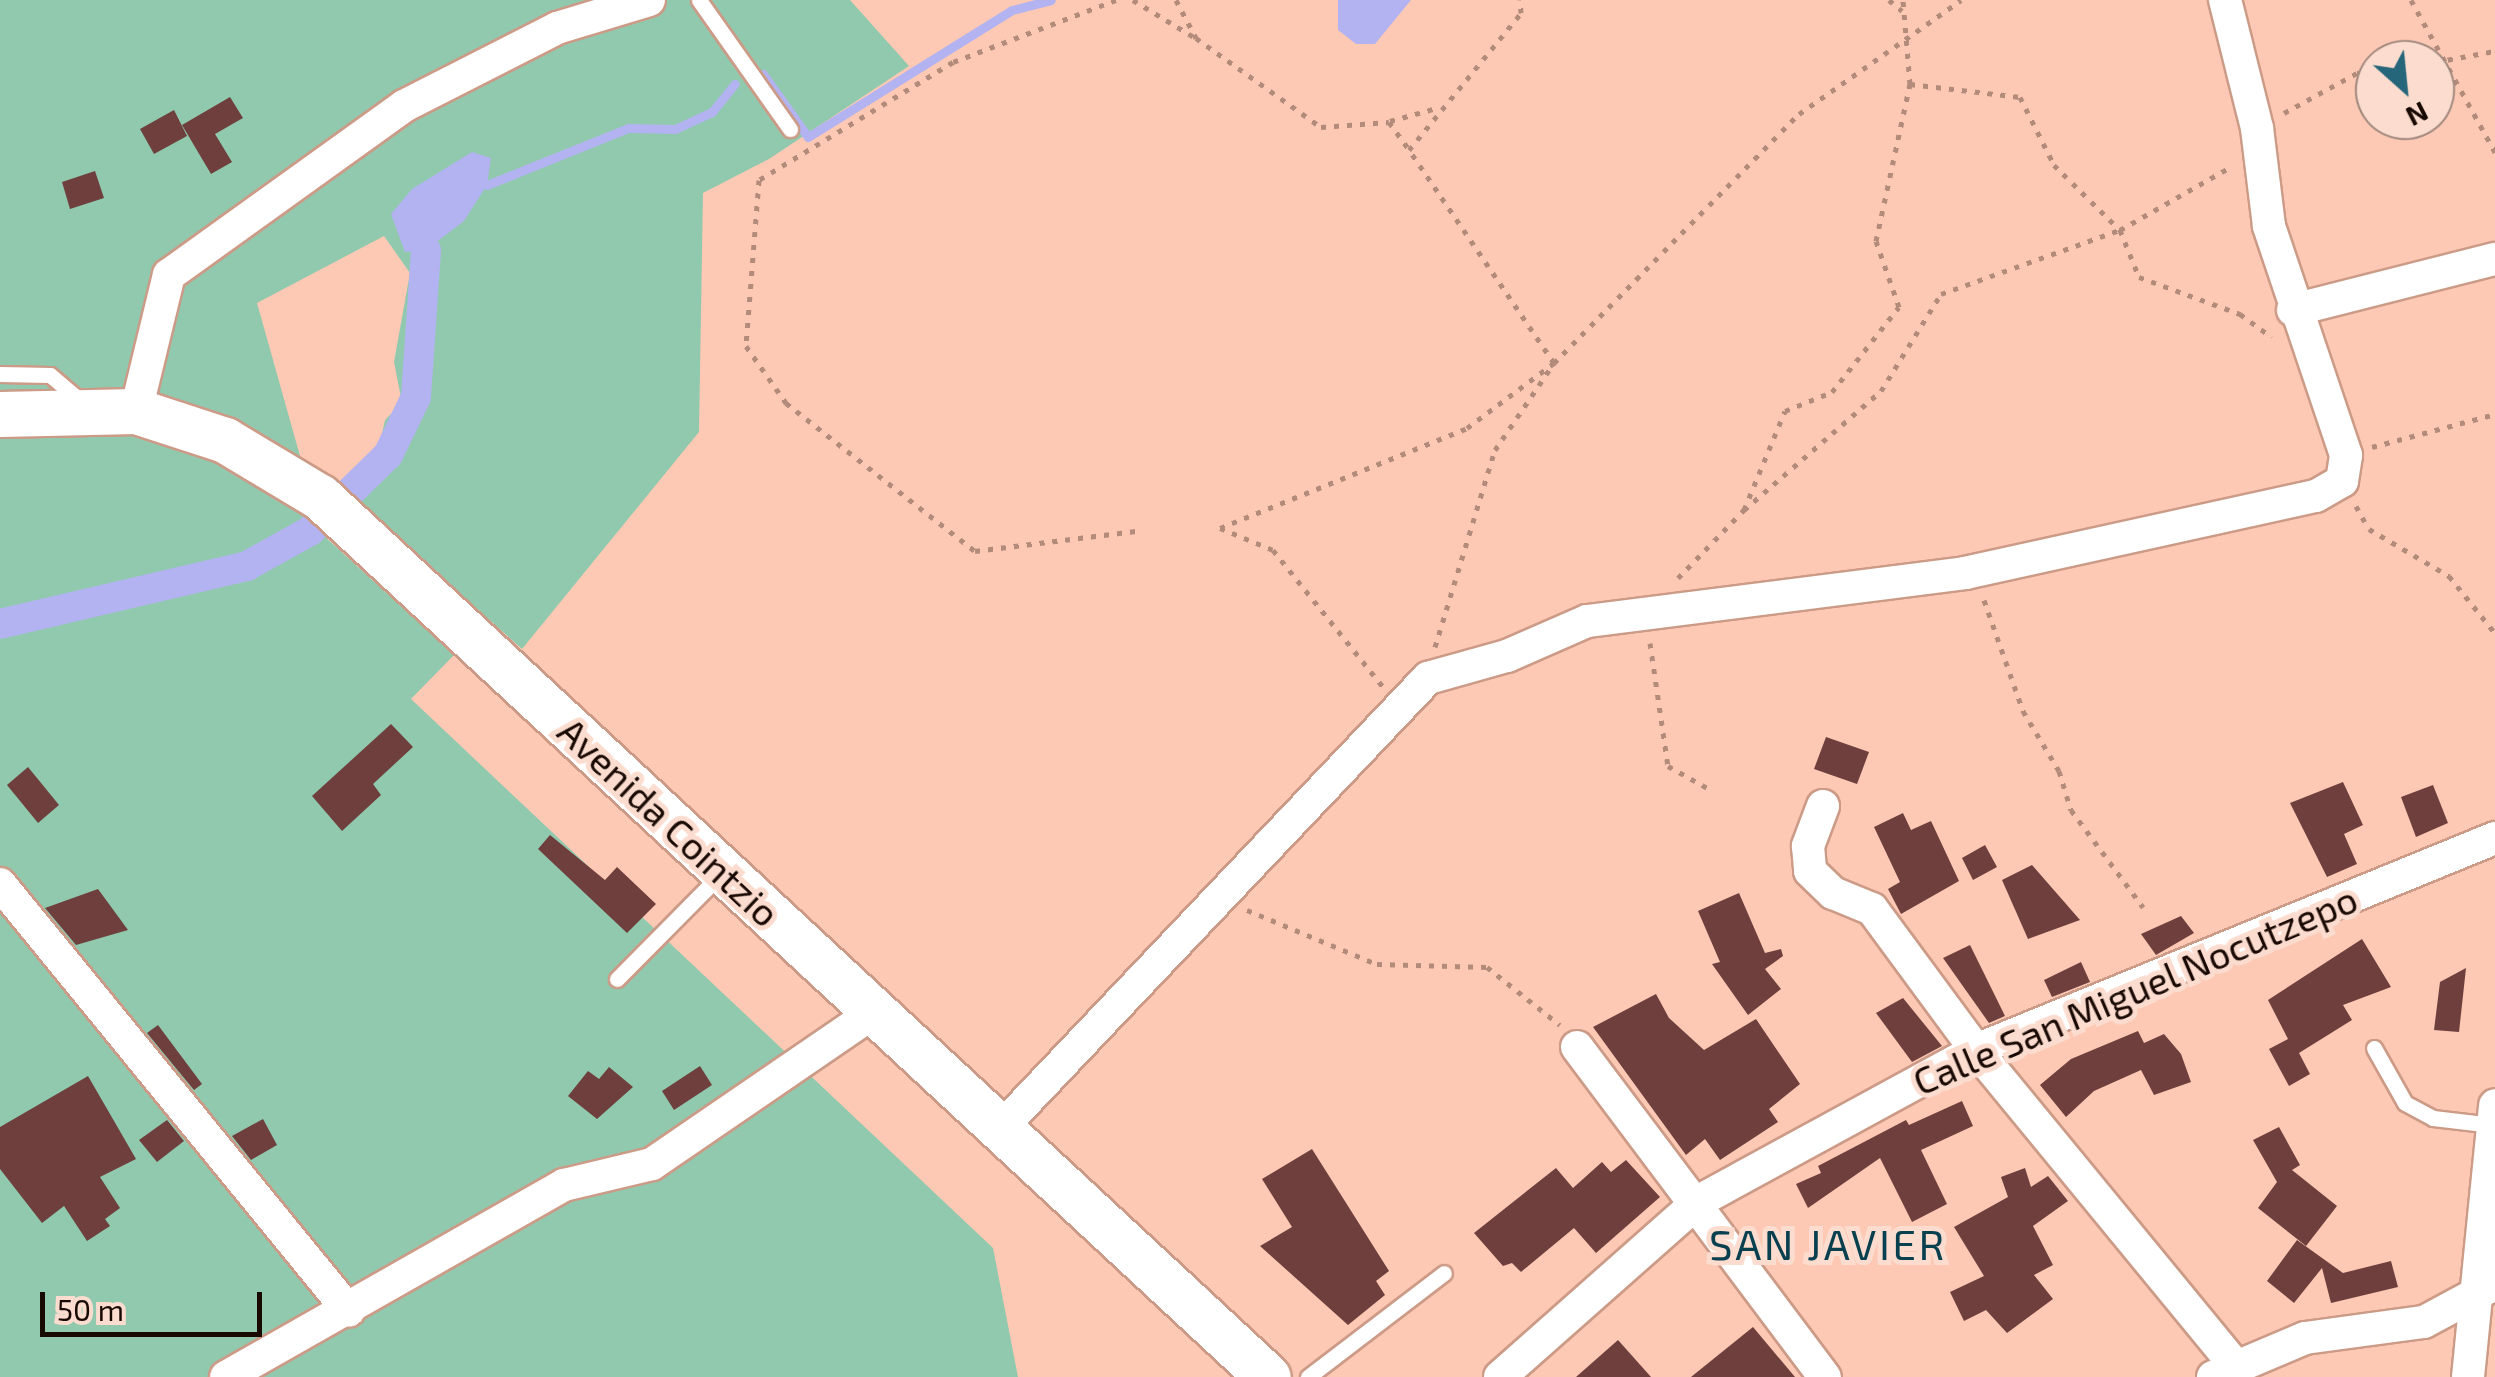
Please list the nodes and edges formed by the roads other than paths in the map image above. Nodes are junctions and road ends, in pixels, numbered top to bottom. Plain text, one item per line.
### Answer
1 (649, 0) edge
2 (699, 0) edge
3 (2224, 0) edge
4 (790, 130) dead end
5 (2495, 258) edge
6 (2293, 310) junction
7 (0, 374) edge
8 (88, 408) junction
9 (136, 411) junction
10 (0, 414) edge
11 (1824, 806) dead end
12 (2495, 838) edge
13 (722, 872) junction
14 (5, 900) edge
15 (618, 979) dead end
16 (874, 1012) junction
17 (1577, 1047) road end
18 (2374, 1048) dead end
19 (1976, 1050) junction
20 (2494, 1115) edge
21 (1000, 1129) junction
22 (1699, 1201) junction
23 (1444, 1273) dead end
24 (2485, 1289) edge
25 (348, 1311) junction
26 (2224, 1371) edge
27 (226, 1377) edge
28 (1268, 1377) edge
29 (1308, 1377) edge
30 (1500, 1377) edge
31 (1826, 1377) edge
32 (2468, 1377) edge

1 - 9 street
2 - 4 lane
3 - 6 street
5 - 6 street
6 - 21 street
7 - 8 lane
8 - 9 main road, Avenida Cointzio
8 - 10 main road, Avenida Cointzio
9 - 13 main road, Avenida Cointzio
11 - 19 street
12 - 19 street, Calle San Miguel Nocutzepo
13 - 15 lane
13 - 16 main road, Avenida Cointzio
14 - 25 street
16 - 21 main road, Avenida Cointzio
16 - 25 street
17 - 22 street
18 - 20 lane
19 - 22 street, Calle San Miguel Nocutzepo
19 - 26 street
20 - 24 street
21 - 28 main road, Avenida Cointzio
22 - 30 street, Calle San Miguel Nocutzepo
22 - 31 street
23 - 29 lane
24 - 26 street
24 - 32 street
25 - 27 street

